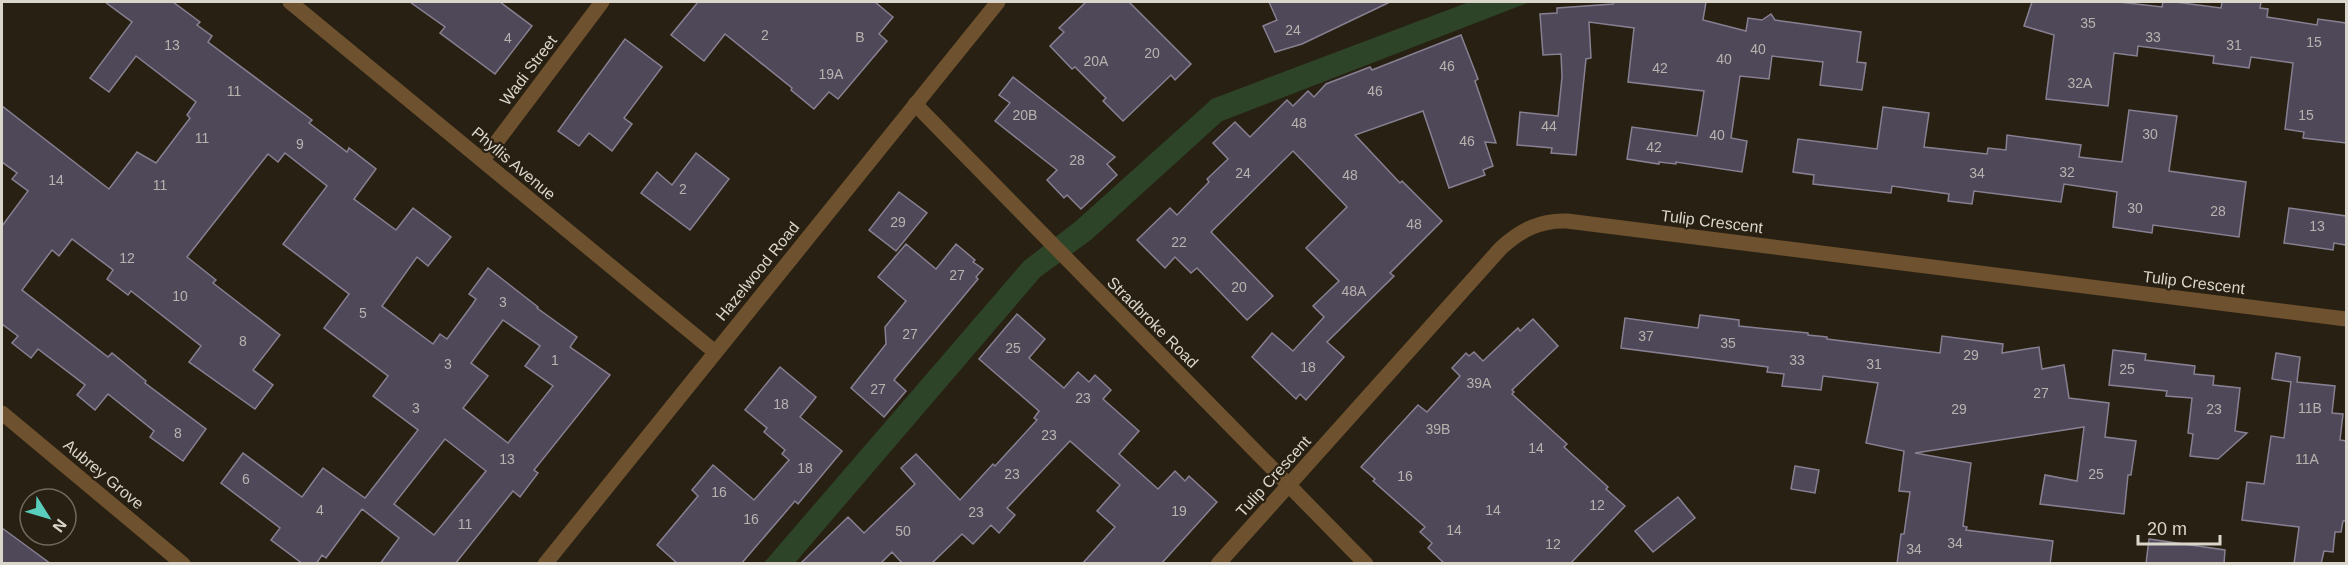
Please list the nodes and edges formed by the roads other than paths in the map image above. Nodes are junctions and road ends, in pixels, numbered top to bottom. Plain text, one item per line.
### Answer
1 (290, 2) edge
2 (602, 2) edge
3 (998, 2) edge
4 (915, 104) junction
5 (483, 160) junction
6 (2346, 319) edge
7 (715, 351) junction
8 (2, 413) edge
9 (1289, 485) junction
10 (183, 564) edge
11 (545, 564) edge
12 (1218, 564) edge
13 (1365, 564) edge

1 - 5 street, Phyllis Avenue
2 - 5 street, Wadi Street
3 - 4 street, Hazelwood Road
4 - 7 street, Hazelwood Road
4 - 9 street, Stradbroke Road
5 - 7 street, Phyllis Avenue
6 - 9 street, Tulip Crescent
7 - 11 street, Hazelwood Road
8 - 10 street, Aubrey Grove
9 - 12 street, Tulip Crescent
9 - 13 street, Stradbroke Road

